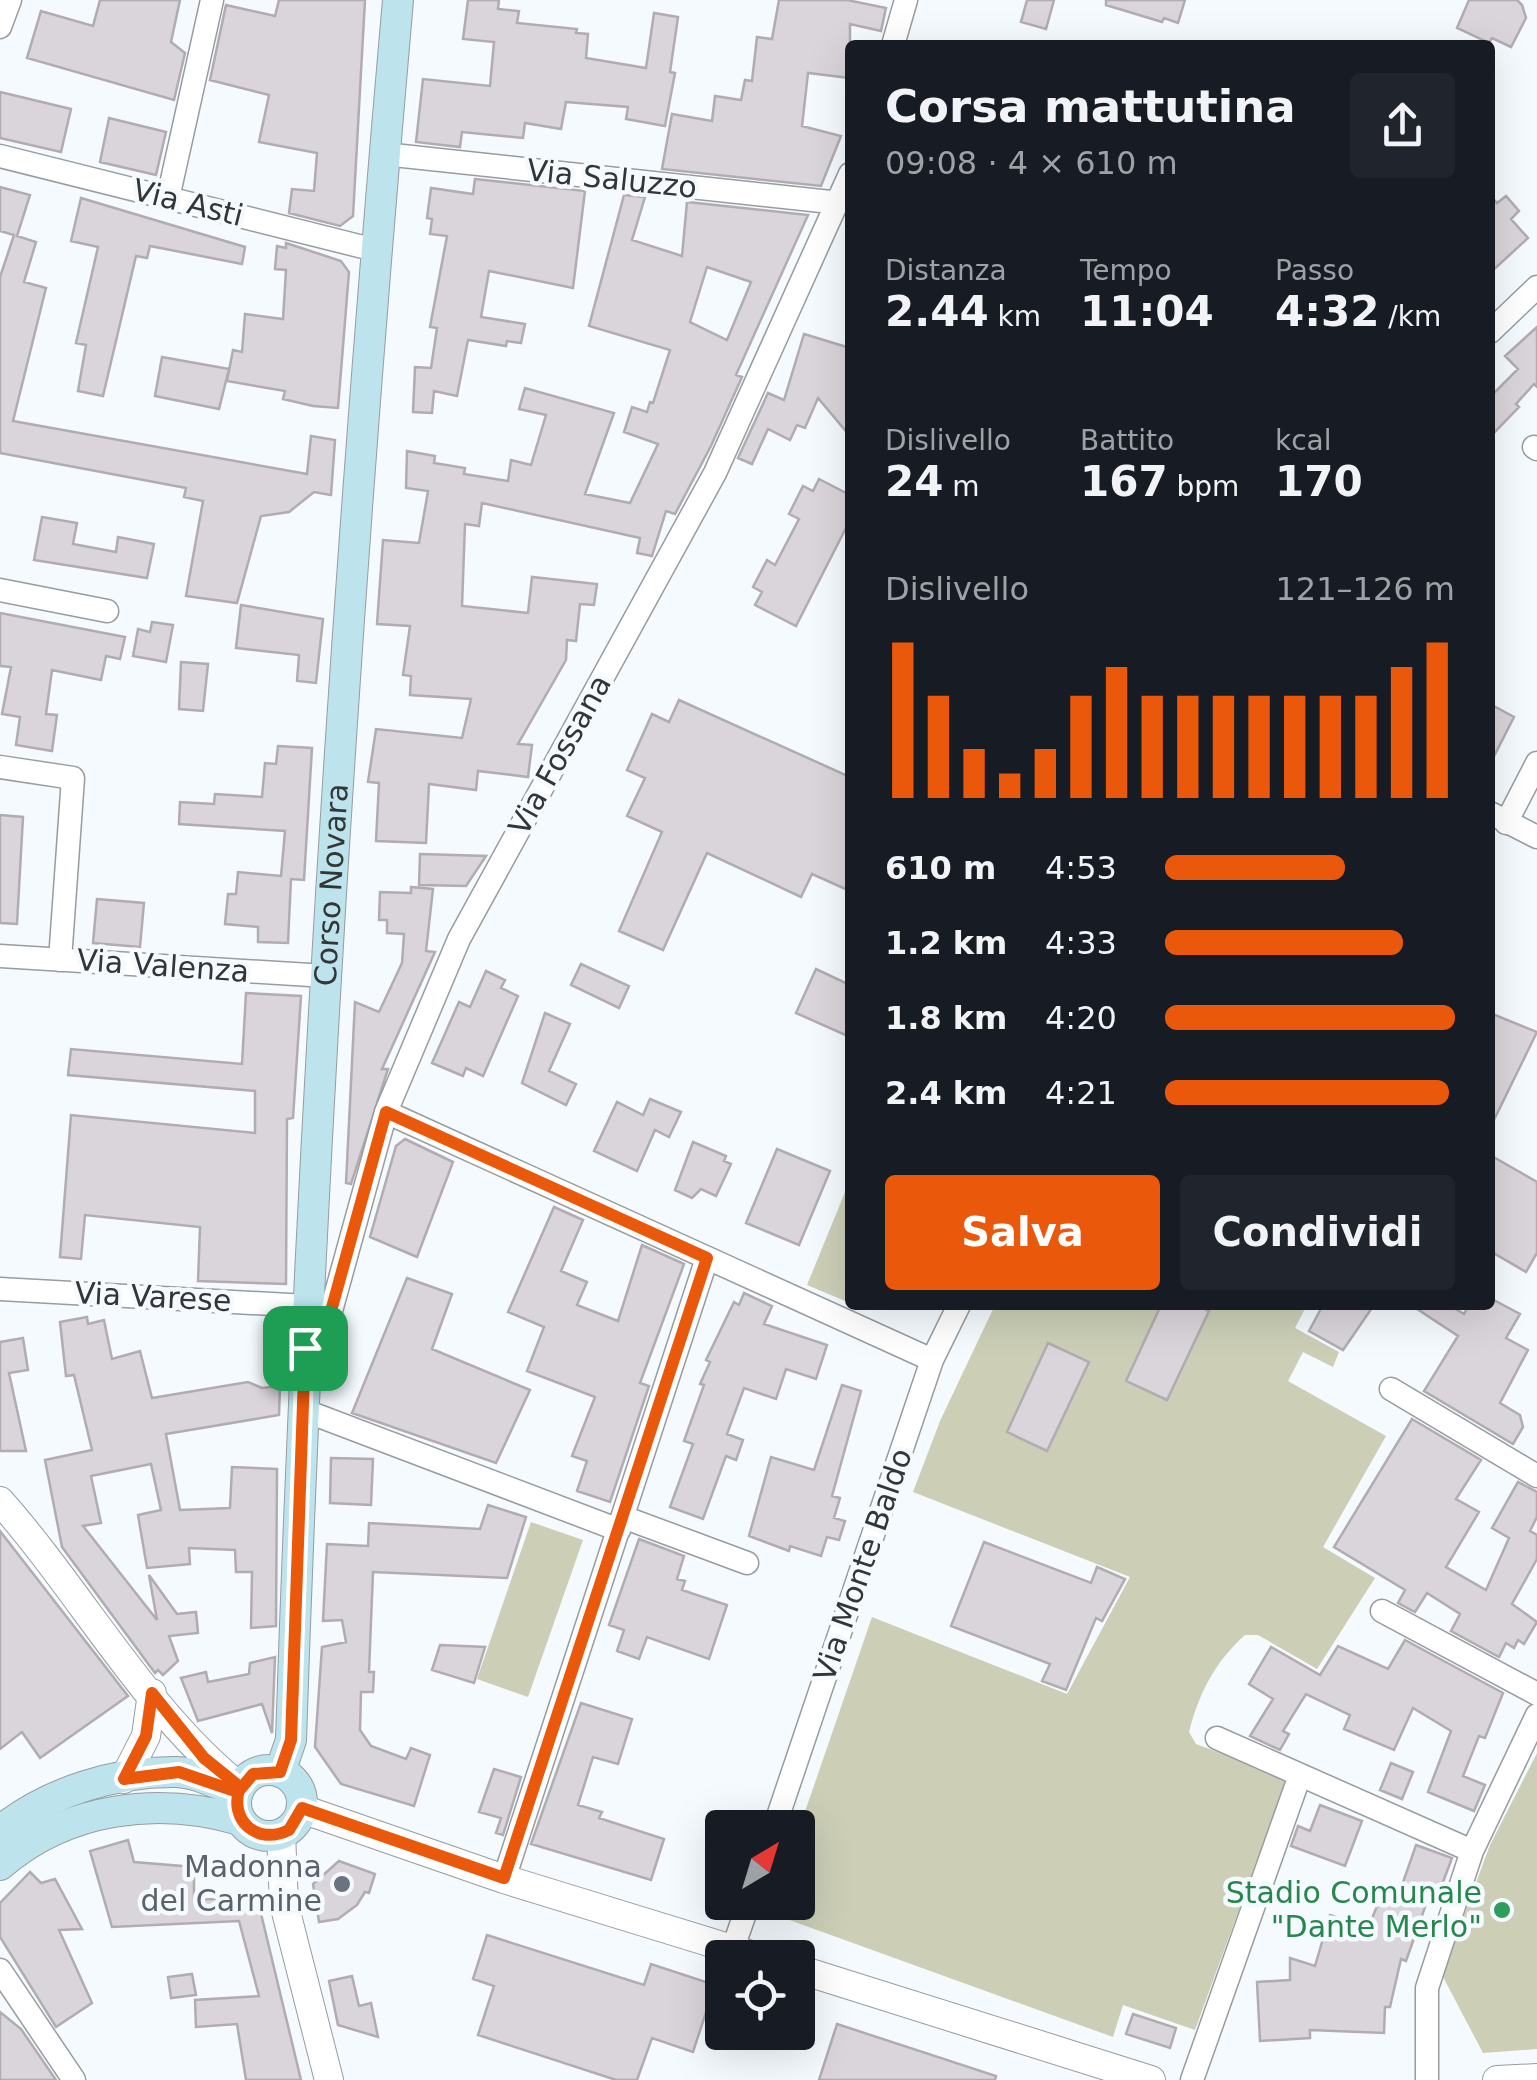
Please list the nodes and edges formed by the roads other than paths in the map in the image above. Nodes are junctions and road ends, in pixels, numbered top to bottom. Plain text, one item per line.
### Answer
1 (10, 0) edge
2 (212, 0) edge
3 (398, 0) edge
4 (906, 0) edge
5 (0, 27) edge
6 (894, 40) edge
7 (384, 154) junction
8 (0, 156) edge
9 (845, 188) edge
10 (168, 198) junction
11 (840, 203) junction
12 (376, 250) junction
13 (1537, 286) edge
14 (1495, 327) edge
15 (0, 590) edge
16 (106, 611) dead end
17 (1537, 763) edge
18 (0, 768) edge
19 (1498, 818) edge
20 (1537, 837) edge
21 (0, 956) edge
22 (60, 960) junction
23 (326, 976) junction
24 (386, 1112) junction
25 (707, 1258) junction
26 (0, 1289) edge
27 (307, 1306) junction
28 (957, 1310) edge
29 (305, 1348) junction
30 (932, 1360) junction
31 (1391, 1389) dead end
32 (303, 1410) junction
33 (1537, 1476) edge
34 (0, 1501) edge
35 (621, 1524) junction
36 (747, 1563) dead end
37 (1382, 1611) dead end
38 (152, 1693) junction
39 (1537, 1694) edge
40 (1537, 1716) edge
41 (1216, 1738) dead end
42 (280, 1772) junction
43 (1300, 1775) junction
44 (124, 1779) junction
45 (239, 1800) junction
46 (302, 1808) junction
47 (780, 1810) edge
48 (0, 1831) edge
49 (281, 1834) junction
50 (1472, 1851) junction
51 (0, 1865) edge
52 (504, 1878) junction
53 (707, 1940) edge
54 (0, 1970) edge
55 (815, 1974) edge
56 (1537, 2078) edge
57 (74, 2080) edge
58 (329, 2080) edge
59 (1150, 2080) edge
60 (1192, 2080) edge
61 (1427, 2080) edge
62 (1497, 2080) edge

1 - 5 street
2 - 10 street
3 - 7 main road, Corso Novara
4 - 6 street
7 - 11 street, Via Saluzzo
7 - 12 main road, Corso Novara
8 - 10 street, Via Asti
9 - 11 street, Via Fossana
10 - 12 street, Via Asti
11 - 24 street, Via Fossana
12 - 23 main road, Corso Novara
13 - 14 street
15 - 16 street
17 - 19 street
18 - 22 street
19 - 20 street
21 - 22 street, Via Valenza
22 - 23 street, Via Valenza
23 - 27 main road, Corso Novara
24 - 25 street
24 - 29 street, Via Fossana
25 - 30 street
25 - 35 street
26 - 27 street, Via Varese
27 - 29 main road, Corso Novara
28 - 30 street, Via Monte Baldo
29 - 32 main road, Corso Novara
30 - 47 street, Via Monte Baldo
31 - 33 street
32 - 35 street
32 - 42 main road, Corso Novara
34 - 38 street
35 - 36 street
35 - 52 street
37 - 39 street
38 - 44 street
38 - 45 street
40 - 50 street
41 - 43 street
42 - 45 main road
42 - 46 main road
43 - 50 street
43 - 60 street
44 - 45 main road
44 - 48 main road
45 - 49 main road
45 - 51 main road
46 - 49 main road
46 - 52 street
49 - 58 street
50 - 61 street
52 - 53 street
54 - 57 street
55 - 59 street
56 - 62 street

